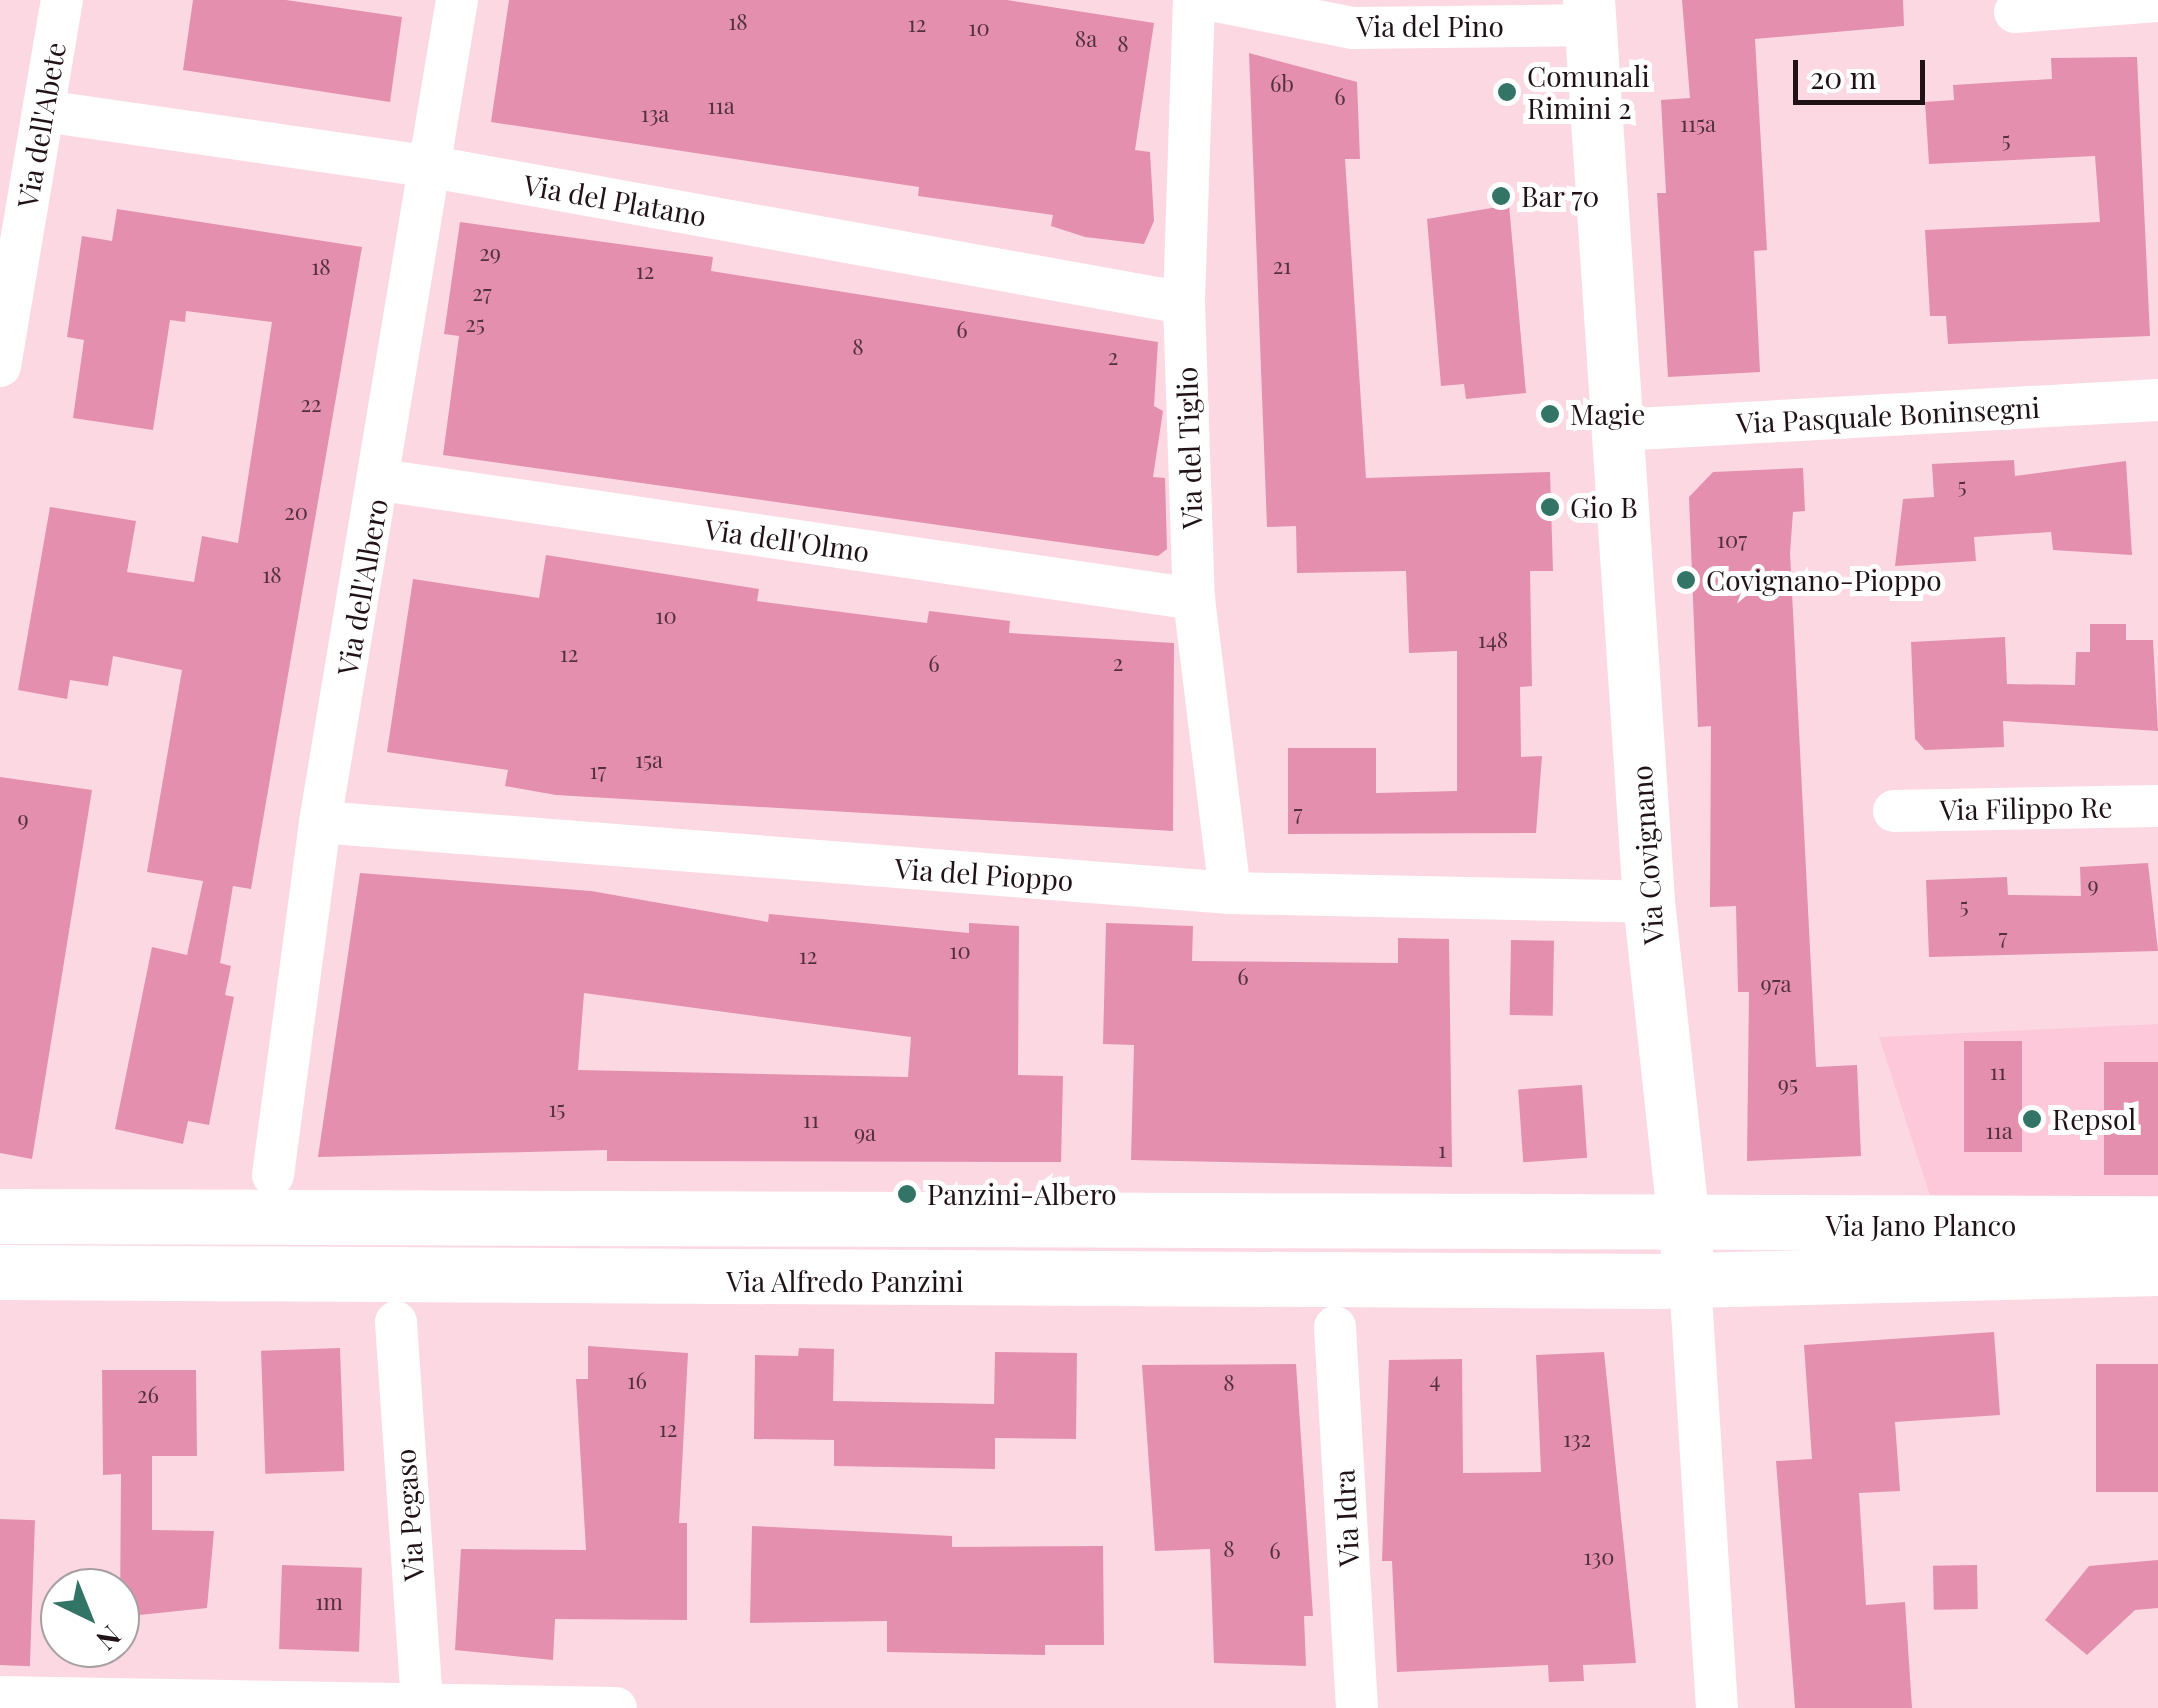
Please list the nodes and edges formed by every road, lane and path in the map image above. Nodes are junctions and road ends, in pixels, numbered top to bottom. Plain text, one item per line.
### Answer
1 (62, 0) edge
2 (457, 0) edge
3 (1194, 0) edge
4 (1211, 0) edge
5 (2158, 1) edge
6 (1590, 12) edge
7 (2015, 12) dead end
8 (44, 110) junction
9 (427, 166) junction
10 (1184, 303) junction
11 (5, 310) edge
12 (0, 366) edge
13 (2158, 400) edge
14 (1618, 430) junction
15 (380, 480) junction
16 (1194, 599) junction
17 (2158, 806) edge
18 (1894, 811) dead end
19 (320, 822) junction
20 (1230, 894) junction
21 (1649, 902) junction
22 (273, 1176) dead end
23 (0, 1216) edge
24 (2158, 1223) edge
25 (1685, 1226) junction
26 (2158, 1268) edge
27 (0, 1272) edge
28 (1690, 1280) junction
29 (396, 1322) dead end
30 (1335, 1327) dead end
31 (0, 1697) edge
32 (52, 1703) edge
33 (422, 1706) edge
34 (616, 1708) edge
35 (1357, 1708) edge
36 (1717, 1708) edge

1 - 8 street, Via dell'Abete
2 - 9 street, Via dell'Albero
3 - 10 street, Via del Tiglio
4 - 6 street, Via del Pino
5 - 7 street
6 - 14 street, Via Covignano
8 - 9 street, Via del Platano
8 - 11 street, Via dell'Abete
9 - 10 street, Via del Platano
9 - 15 street, Via dell'Albero
10 - 16 street, Via del Tiglio
11 - 12 street, Via dell'Abete
13 - 14 street, Via Pasquale Boninsegni
14 - 21 street, Via Covignano
15 - 16 street, Via dell'Olmo
15 - 19 street, Via dell'Albero
16 - 20 street, Via del Tiglio
17 - 18 street, Via Filippo Re
19 - 20 street, Via del Pioppo
19 - 22 street, Via dell'Albero
20 - 21 street, Via del Pioppo
21 - 25 street, Via Covignano
23 - 25 main road
24 - 25 main road, Via Jano Planco
25 - 28 street, Via Covignano
26 - 28 main road, Via Jano Planco
27 - 28 main road, Via Alfredo Panzini
28 - 36 street, Via Covignano
29 - 33 street, Via Pegaso
30 - 35 street, Via Idra
31 - 32 street
32 - 33 street
33 - 34 street

